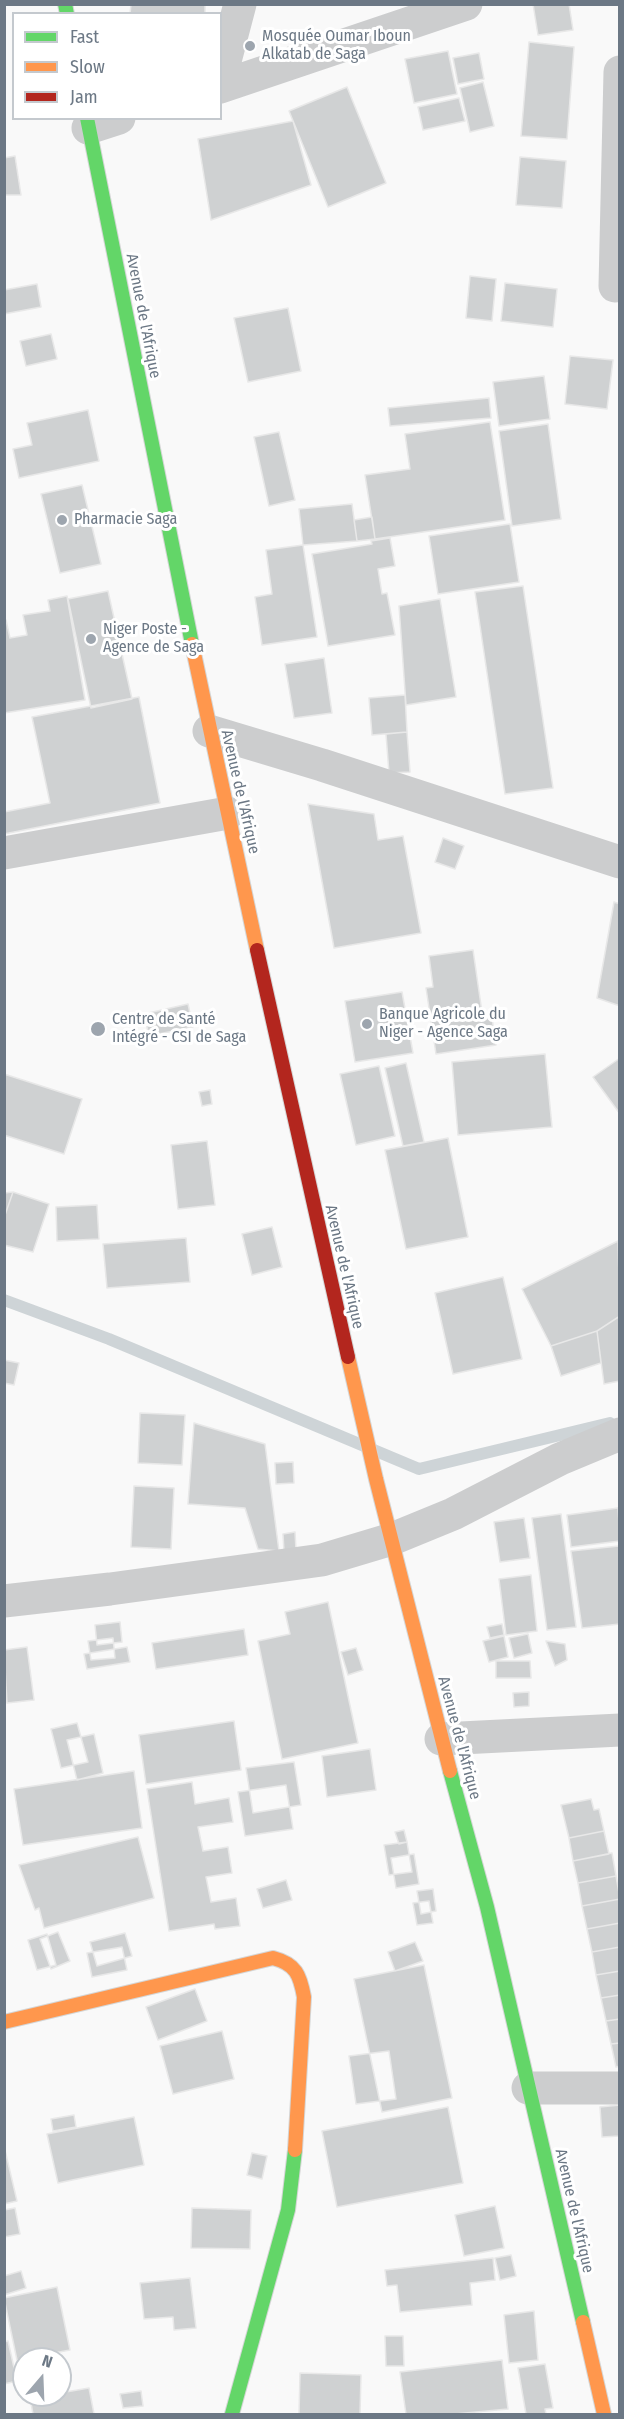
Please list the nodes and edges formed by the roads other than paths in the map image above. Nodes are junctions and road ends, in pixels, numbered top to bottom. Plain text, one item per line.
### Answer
1 (240, 4) edge
2 (466, 4) edge
3 (222, 72) edge
4 (620, 72) edge
5 (222, 86) edge
6 (98, 122) edge
7 (615, 286) dead end
8 (209, 731) junction
9 (228, 813) junction
10 (4, 853) edge
11 (620, 862) edge
12 (620, 1434) edge
13 (392, 1539) junction
14 (4, 1601) edge
15 (620, 1730) edge
16 (441, 1739) junction
17 (4, 2022) edge
18 (528, 2088) junction
19 (620, 2088) edge
20 (232, 2415) edge
21 (604, 2415) edge

1 - 3 street
2 - 5 street
4 - 7 street
6 - 8 main road, Avenue de l'Afrique
8 - 9 main road, Avenue de l'Afrique
8 - 11 street
9 - 10 street
9 - 13 main road, Avenue de l'Afrique
12 - 13 street
13 - 14 street
13 - 16 main road, Avenue de l'Afrique
15 - 16 street
16 - 18 main road, Avenue de l'Afrique
17 - 20 main road
18 - 19 street
18 - 21 main road, Avenue de l'Afrique

